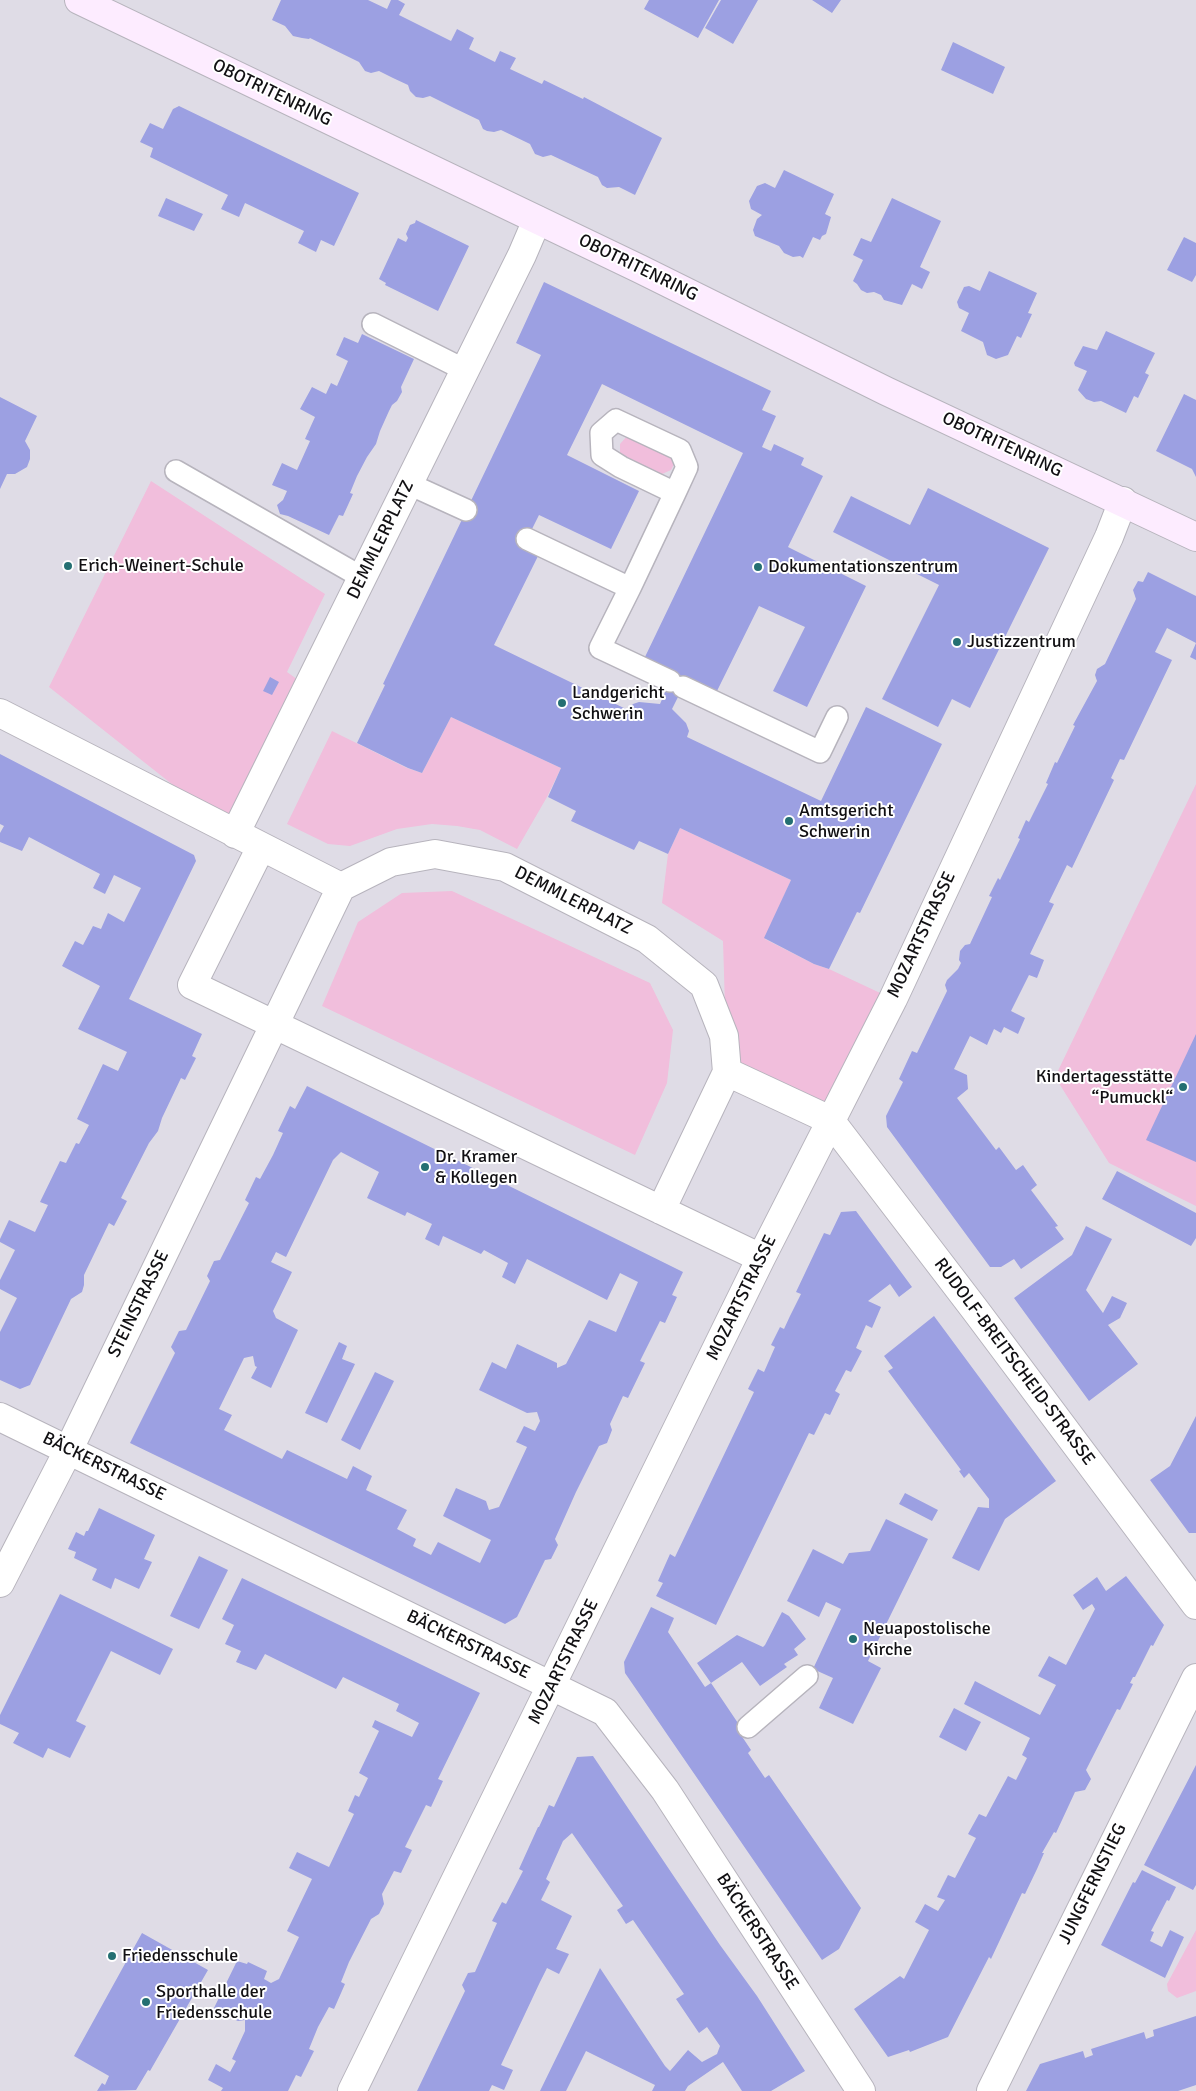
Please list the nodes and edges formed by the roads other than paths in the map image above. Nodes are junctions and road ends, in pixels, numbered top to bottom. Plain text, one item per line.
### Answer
1 (79, 0) edge
2 (538, 220) junction
3 (373, 324) dead end
4 (465, 370) junction
5 (176, 471) dead end
6 (409, 484) junction
7 (675, 493) dead end
8 (1123, 501) junction
9 (466, 510) dead end
10 (1196, 537) edge
11 (527, 539) dead end
12 (363, 578) junction
13 (630, 588) junction
14 (0, 714) edge
15 (837, 716) dead end
16 (236, 834) junction
17 (261, 847) junction
18 (341, 887) junction
19 (274, 1023) junction
20 (727, 1072) junction
21 (830, 1120) junction
22 (661, 1210) junction
23 (761, 1258) junction
24 (0, 1417) edge
25 (69, 1449) junction
26 (0, 1583) edge
27 (1196, 1604) edge
28 (807, 1676) dead end
29 (1196, 1678) edge
30 (552, 1686) junction
31 (748, 1727) dead end
32 (352, 2091) edge
33 (861, 2091) edge
34 (991, 2091) edge

1 - 2 street, OBOTRITENRING
2 - 4 street, DEMMLERPLATZ
2 - 8 street, OBOTRITENRING
3 - 4 lane
4 - 6 street, DEMMLERPLATZ
5 - 12 lane
6 - 9 lane
6 - 12 street, DEMMLERPLATZ
7 - 13 lane
8 - 10 street, OBOTRITENRING
8 - 21 street, MOZARTSTRASSE
11 - 13 lane
12 - 16 street, DEMMLERPLATZ
13 - 15 lane
14 - 16 street
16 - 17 street
17 - 18 street
17 - 19 street
18 - 19 street
18 - 20 street, DEMMLERPLATZ
19 - 22 street
19 - 25 street, STEINSTRASSE
20 - 21 street
20 - 22 street
21 - 23 street, MOZARTSTRASSE
21 - 27 street, RUDOLF-BREITSCHEID-STRASSE
22 - 23 street
23 - 30 street, MOZARTSTRASSE
24 - 25 street, BÄCKERSTRASSE
25 - 26 street, STEINSTRASSE
25 - 30 street, BÄCKERSTRASSE
28 - 31 lane
29 - 34 street, JUNGFERNSTIEG
30 - 32 street, MOZARTSTRASSE
30 - 33 street, BÄCKERSTRASSE

